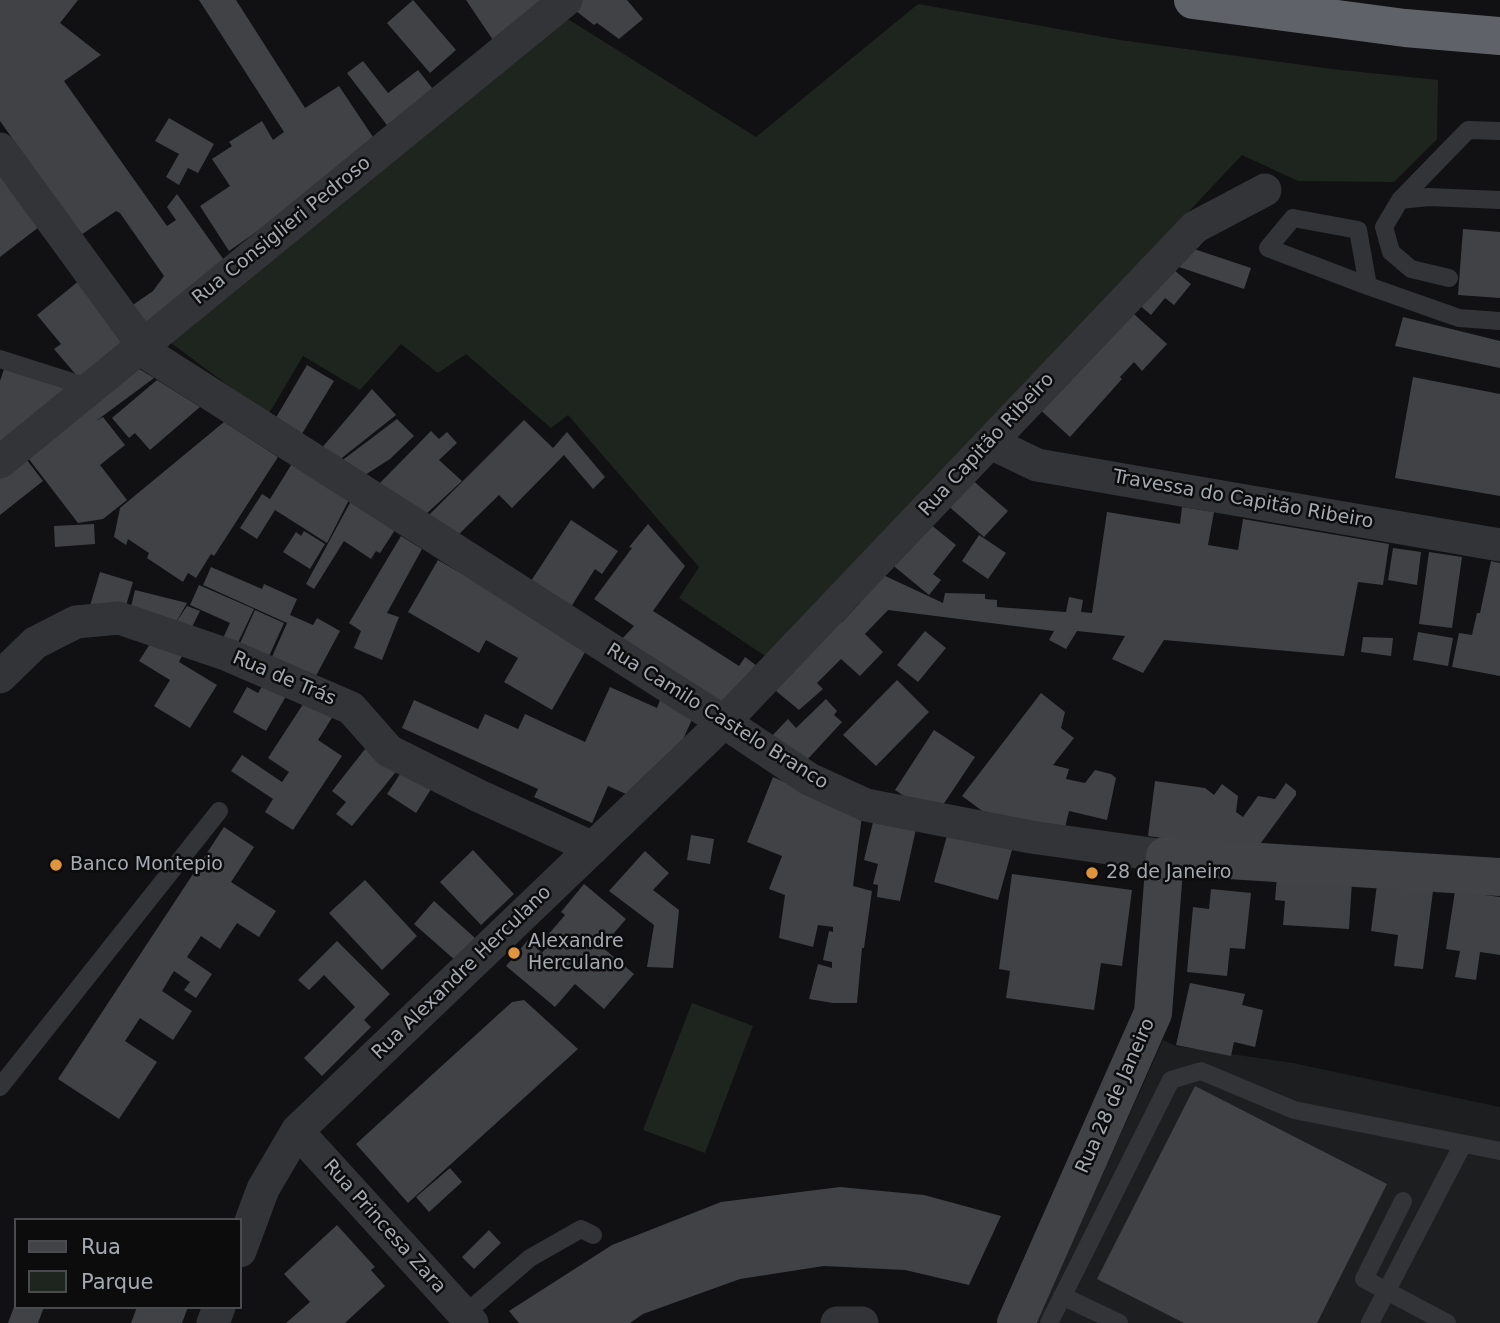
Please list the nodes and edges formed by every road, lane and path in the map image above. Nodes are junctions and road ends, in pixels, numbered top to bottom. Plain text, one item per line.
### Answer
1 (566, 0) edge
2 (1193, 0) edge
3 (1500, 36) edge
4 (1500, 131) edge
5 (0, 149) edge
6 (1265, 190) dead end
7 (1400, 200) junction
8 (1500, 200) edge
9 (1449, 278) dead end
10 (1367, 286) junction
11 (1500, 321) edge
12 (143, 344) junction
13 (0, 359) edge
14 (91, 388) junction
15 (990, 443) junction
16 (0, 462) edge
17 (1500, 545) edge
18 (0, 677) edge
19 (724, 722) junction
20 (219, 811) dead end
21 (593, 848) junction
22 (1165, 856) junction
23 (1500, 877) edge
24 (0, 1087) edge
25 (297, 1130) junction
26 (1463, 1144) junction
27 (1500, 1152) edge
28 (1403, 1202) dead end
29 (593, 1235) dead end
30 (242, 1246) edge
31 (1387, 1292) junction
32 (1062, 1296) junction
33 (463, 1320) edge
34 (837, 1323) edge
35 (862, 1323) edge
36 (1016, 1323) edge
37 (1049, 1323) edge
38 (1119, 1323) edge
39 (1370, 1323) edge
40 (1447, 1323) edge

1 - 12 street, Rua Consiglieri Pedroso
2 - 3 highway
4 - 7 lane
5 - 12 street, Rua Camilo Castelo Branco
6 - 15 street, Rua Capitão Ribeiro
7 - 8 lane
7 - 9 lane
10 - 10 lane
10 - 11 lane
12 - 14 street, Rua Consiglieri Pedroso
12 - 19 street, Rua Camilo Castelo Branco
13 - 14 lane
14 - 16 street, Rua Consiglieri Pedroso
15 - 17 street, Travessa do Capitão Ribeiro
15 - 19 street, Rua Capitão Ribeiro
18 - 21 street, Rua de Trás
19 - 21 street, Rua Alexandre Herculano
19 - 22 street, Rua Camilo Castelo Branco
20 - 24 lane
21 - 25 street, Rua Alexandre Herculano
22 - 23 street, Rua Camilo Castelo Branco
22 - 36 street, Rua 28 de Janeiro
25 - 30 street, Rua Alexandre Herculano
25 - 33 street, Rua Princesa Zara
26 - 27 lane
26 - 31 lane
26 - 32 lane
28 - 31 lane
29 - 33 lane
31 - 39 lane
31 - 40 lane
32 - 37 lane
32 - 38 lane
34 - 35 street

